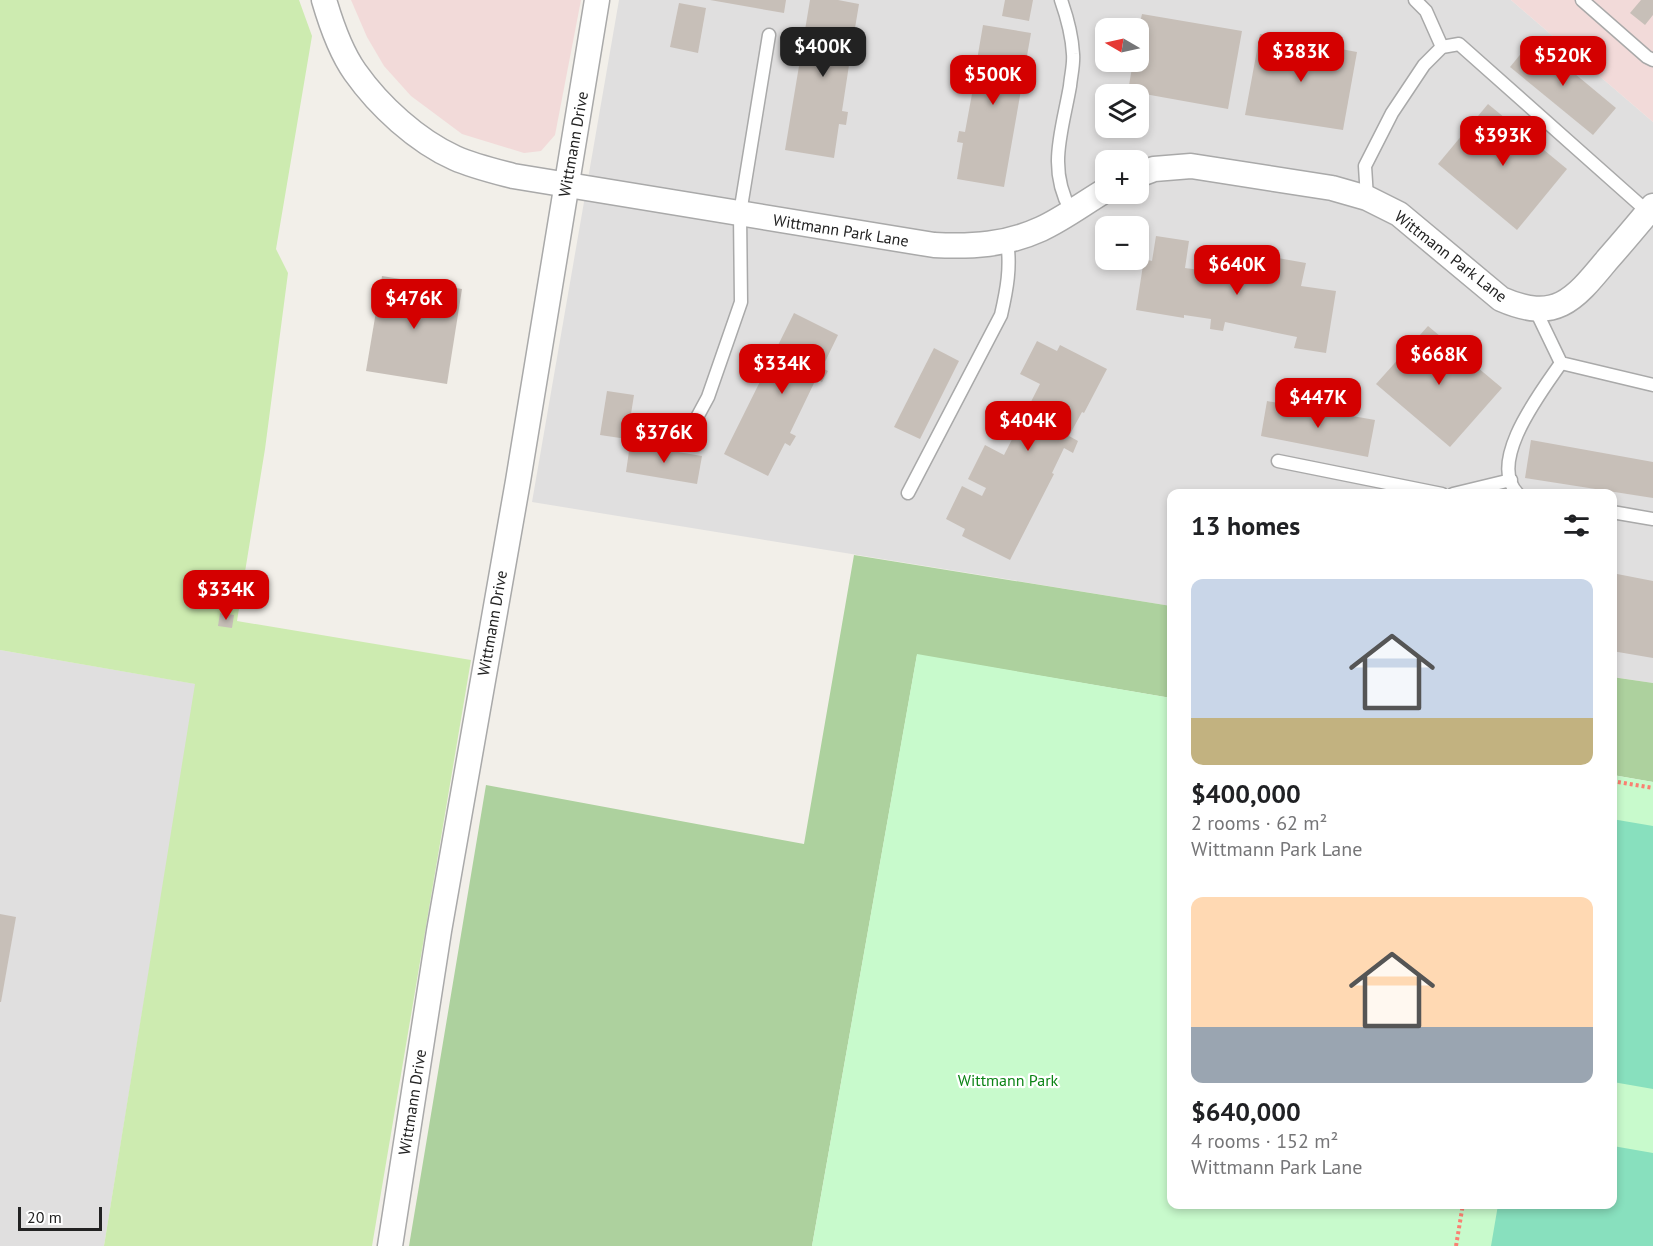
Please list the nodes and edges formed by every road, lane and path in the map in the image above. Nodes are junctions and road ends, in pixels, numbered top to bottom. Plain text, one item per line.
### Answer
1 (324, 0) edge
2 (597, 0) edge
3 (1061, 0) edge
4 (1415, 0) edge
5 (1582, 0) edge
6 (769, 35) dead end
7 (1442, 47) junction
8 (1653, 60) edge
9 (1149, 171) edge
10 (566, 185) junction
11 (1095, 197) edge
12 (1367, 198) junction
13 (1651, 209) edge
14 (1071, 211) junction
15 (740, 213) junction
16 (1007, 241) junction
17 (1535, 309) junction
18 (1561, 363) junction
19 (1653, 385) edge
20 (639, 425) dead end
21 (1278, 461) dead end
22 (1511, 480) junction
23 (1417, 489) edge
24 (1474, 489) edge
25 (1514, 489) edge
26 (908, 493) dead end
27 (1617, 513) edge
28 (1653, 519) edge
29 (1617, 782) edge
30 (1653, 788) edge
31 (1462, 1209) edge
32 (390, 1246) edge
33 (1456, 1246) edge

1 - 10 street, Wittmann Park Lane
2 - 10 street, Wittmann Drive
3 - 14 lane
4 - 7 lane
5 - 8 lane
6 - 15 lane
7 - 12 lane
7 - 13 lane
9 - 12 street, Wittmann Park Lane
10 - 15 street, Wittmann Park Lane
10 - 32 street, Wittmann Drive
11 - 14 street, Wittmann Park Lane
12 - 17 street, Wittmann Park Lane
13 - 17 street, Wittmann Park Lane
14 - 16 street, Wittmann Park Lane
15 - 16 street, Wittmann Park Lane
15 - 20 lane
16 - 26 lane
17 - 18 lane
18 - 19 lane
18 - 22 lane
21 - 23 lane
22 - 24 lane
22 - 25 lane
27 - 28 lane
29 - 30 path
31 - 33 path

